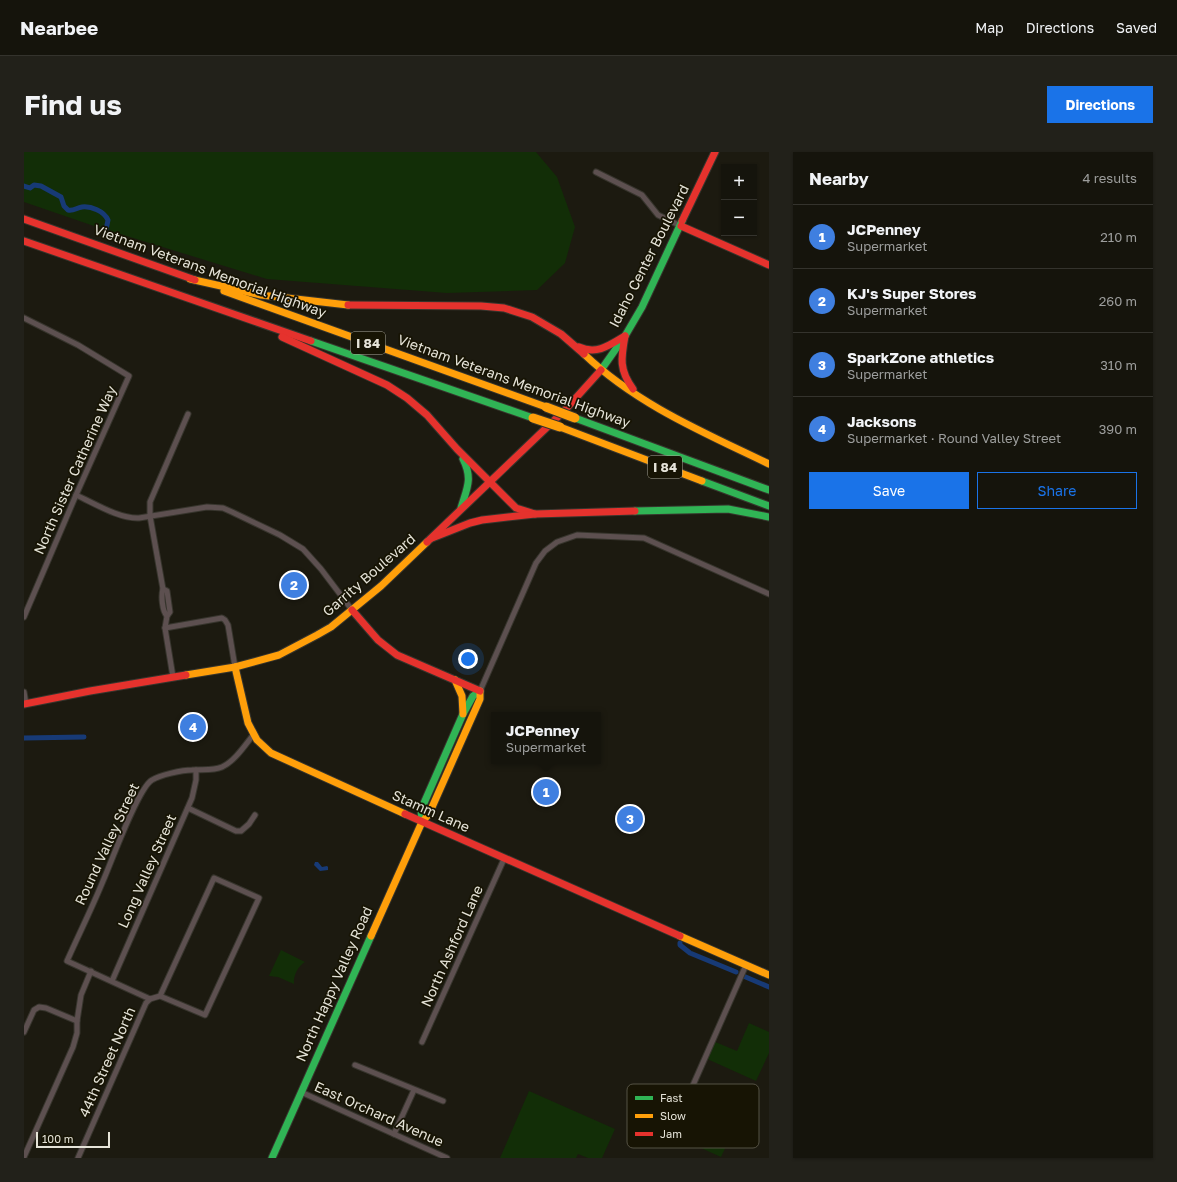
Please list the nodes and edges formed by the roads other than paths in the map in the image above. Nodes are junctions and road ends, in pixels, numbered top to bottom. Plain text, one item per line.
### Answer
1 (715, 152) edge
2 (596, 172) dead end
3 (24, 219) edge
4 (681, 226) junction
5 (24, 241) edge
6 (769, 266) edge
7 (190, 279) junction
8 (230, 313) junction
9 (24, 318) edge
10 (625, 336) junction
11 (574, 344) junction
12 (601, 370) junction
13 (639, 397) junction
14 (188, 414) dead end
15 (457, 449) junction
16 (769, 464) edge
17 (490, 482) junction
18 (769, 490) edge
19 (76, 495) junction
20 (769, 506) edge
21 (461, 508) junction
22 (535, 514) junction
23 (150, 516) junction
24 (769, 517) edge
25 (432, 538) junction
26 (769, 594) edge
27 (352, 610) junction
28 (24, 617) edge
29 (165, 628) junction
30 (235, 668) junction
31 (173, 678) junction
32 (455, 680) junction
33 (480, 691) junction
34 (24, 692) edge
35 (25, 704) edge
36 (463, 714) junction
37 (254, 734) junction
38 (196, 770) junction
39 (188, 808) junction
40 (255, 815) dead end
41 (422, 822) junction
42 (504, 859) junction
43 (746, 965) junction
44 (91, 971) junction
45 (769, 975) edge
46 (112, 981) junction
47 (160, 996) junction
48 (150, 998) junction
49 (77, 1021) junction
50 (24, 1032) edge
51 (422, 1042) dead end
52 (355, 1065) dead end
53 (694, 1084) edge
54 (414, 1090) junction
55 (301, 1092) junction
56 (442, 1102) dead end
57 (394, 1134) junction
58 (24, 1157) edge
59 (78, 1158) edge
60 (272, 1158) edge
61 (447, 1158) edge

1 - 4 main road, Idaho Center Boulevard
2 - 4 street
3 - 7 main road, Vietnam Veterans Memorial Highway / I 84
4 - 6 main road
4 - 10 main road, Idaho Center Boulevard
5 - 8 main road, Vietnam Veterans Memorial Highway / I 84
7 - 11 main road
7 - 18 main road, Vietnam Veterans Memorial Highway / I 84, bridge
8 - 15 main road
8 - 20 main road, Vietnam Veterans Memorial Highway / I 84, bridge
9 - 19 street, North Sister Catherine Way
10 - 11 main road
10 - 12 main road, Idaho Center Boulevard
10 - 13 main road
11 - 12 main road
12 - 13 main road
12 - 17 main road, Garrity Boulevard
13 - 16 main road
14 - 23 street
15 - 17 main road
15 - 21 main road
17 - 21 main road, Garrity Boulevard
17 - 22 main road
19 - 23 street
19 - 28 street, North Sister Catherine Way
21 - 25 main road, Garrity Boulevard
22 - 24 main road
22 - 25 main road
23 - 27 street
23 - 29 street
25 - 27 main road, Garrity Boulevard
26 - 33 street, North Happy Valley Road
27 - 30 main road, Garrity Boulevard
27 - 32 main road
29 - 30 street, Stamm Lane
29 - 31 street
30 - 31 main road, Garrity Boulevard
30 - 37 main road, Stamm Lane
31 - 35 main road, Garrity Boulevard
32 - 33 main road
32 - 36 main road
33 - 36 main road, North Happy Valley Road
33 - 41 main road, North Happy Valley Road
34 - 35 street
36 - 41 main road, North Happy Valley Road
37 - 38 street, Round Valley Street
37 - 41 main road, Stamm Lane
38 - 39 street, Long Valley Street
38 - 44 street, Round Valley Street
39 - 40 street
39 - 46 street, Long Valley Street
41 - 42 main road, Stamm Lane
41 - 55 main road, North Happy Valley Road
42 - 43 main road, Stamm Lane
42 - 51 street, North Ashford Lane
43 - 45 main road, Stamm Lane
43 - 53 street
44 - 46 street
44 - 49 street
46 - 48 street
47 - 47 street
47 - 48 street
48 - 59 street, 44th Street North
49 - 50 street
49 - 58 street
52 - 54 street
54 - 56 street
54 - 57 street
55 - 57 street, East Orchard Avenue
55 - 60 main road, North Happy Valley Road
57 - 61 street, East Orchard Avenue

